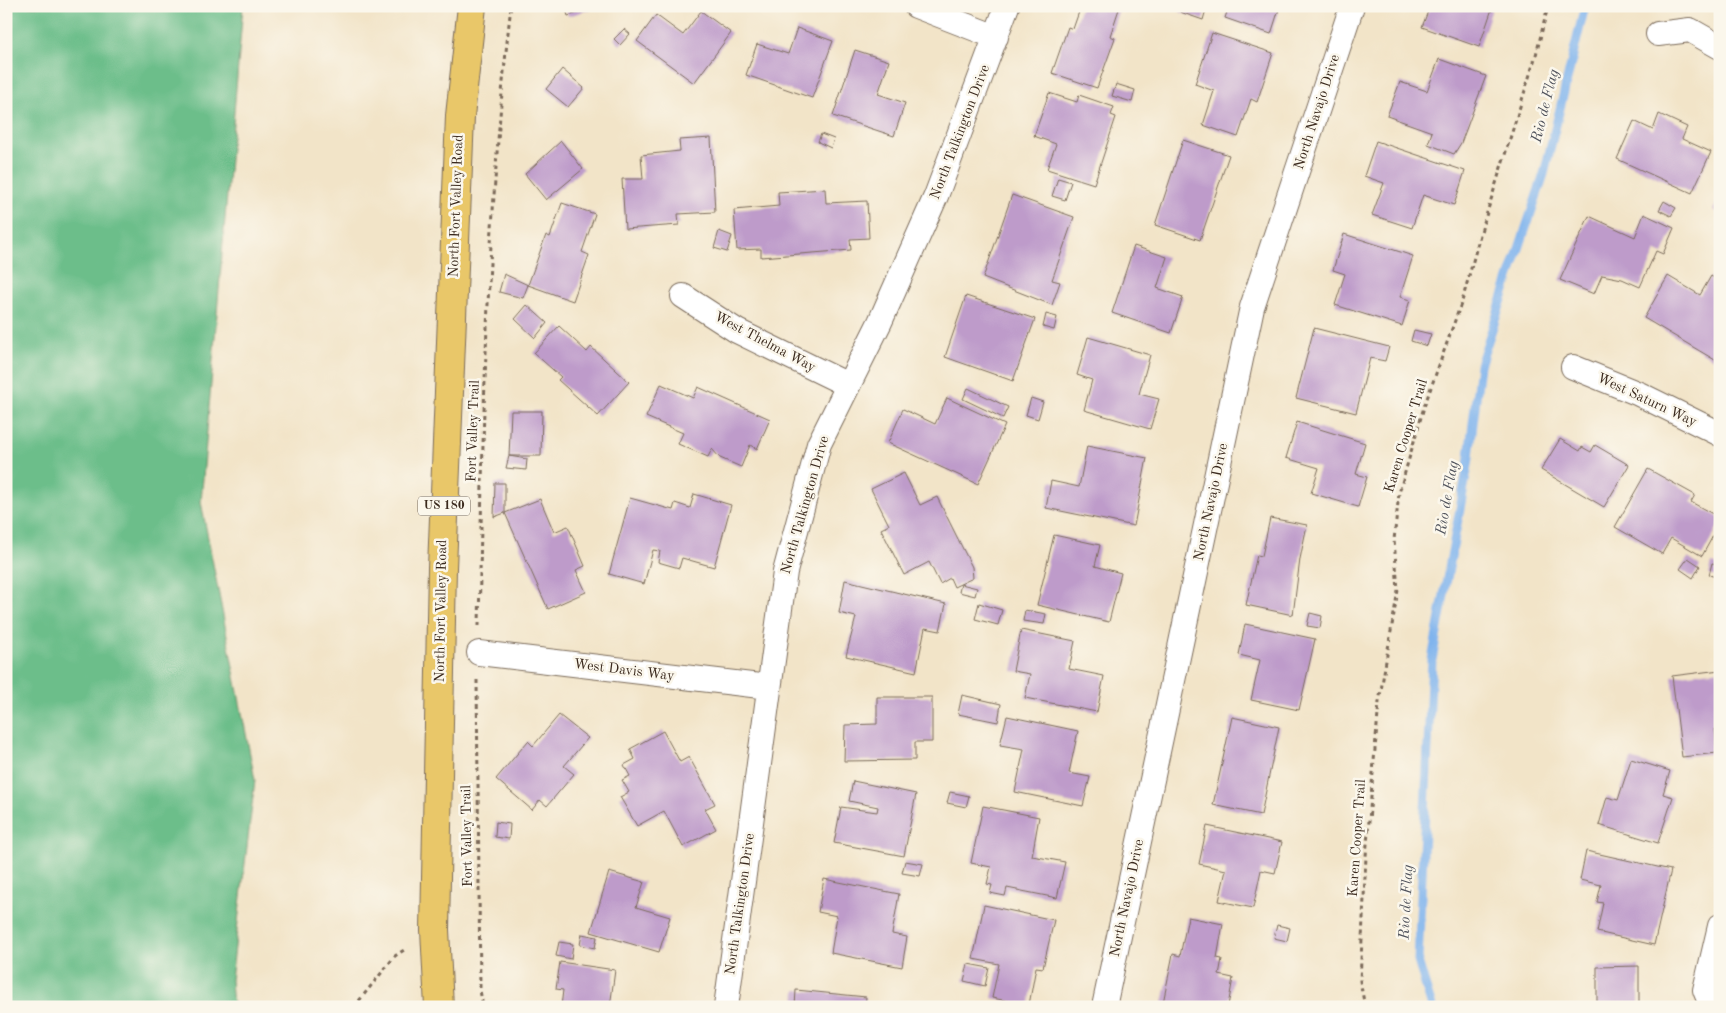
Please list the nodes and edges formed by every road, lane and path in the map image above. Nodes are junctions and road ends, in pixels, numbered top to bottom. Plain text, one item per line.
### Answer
1 (472, 6) edge
2 (511, 6) edge
3 (916, 6) edge
4 (1006, 6) edge
5 (1352, 6) edge
6 (1548, 6) edge
7 (1658, 34) dead end
8 (996, 37) junction
9 (1720, 47) edge
10 (683, 296) dead end
11 (1573, 367) dead end
12 (848, 385) junction
13 (1720, 434) edge
14 (479, 653) junction
15 (769, 687) junction
16 (1720, 926) edge
17 (435, 930) junction
18 (354, 1007) edge
19 (439, 1007) edge
20 (482, 1007) edge
21 (726, 1007) edge
22 (1104, 1007) edge
23 (1365, 1007) edge
24 (1712, 1007) edge

1 - 17 main road, North Fort Valley Road / US 180
2 - 14 path, Fort Valley Trail
3 - 8 street
4 - 8 street, North Talkington Drive
5 - 22 street, North Navajo Drive
6 - 23 path, Karen Cooper Trail
7 - 9 street
8 - 12 street, North Talkington Drive
10 - 12 street, West Thelma Way
11 - 13 street, West Saturn Way
12 - 15 street, North Talkington Drive
14 - 15 street, West Davis Way
14 - 20 path, Fort Valley Trail
15 - 21 street, North Talkington Drive
16 - 24 street
17 - 18 path
17 - 19 main road, North Fort Valley Road / US 180

